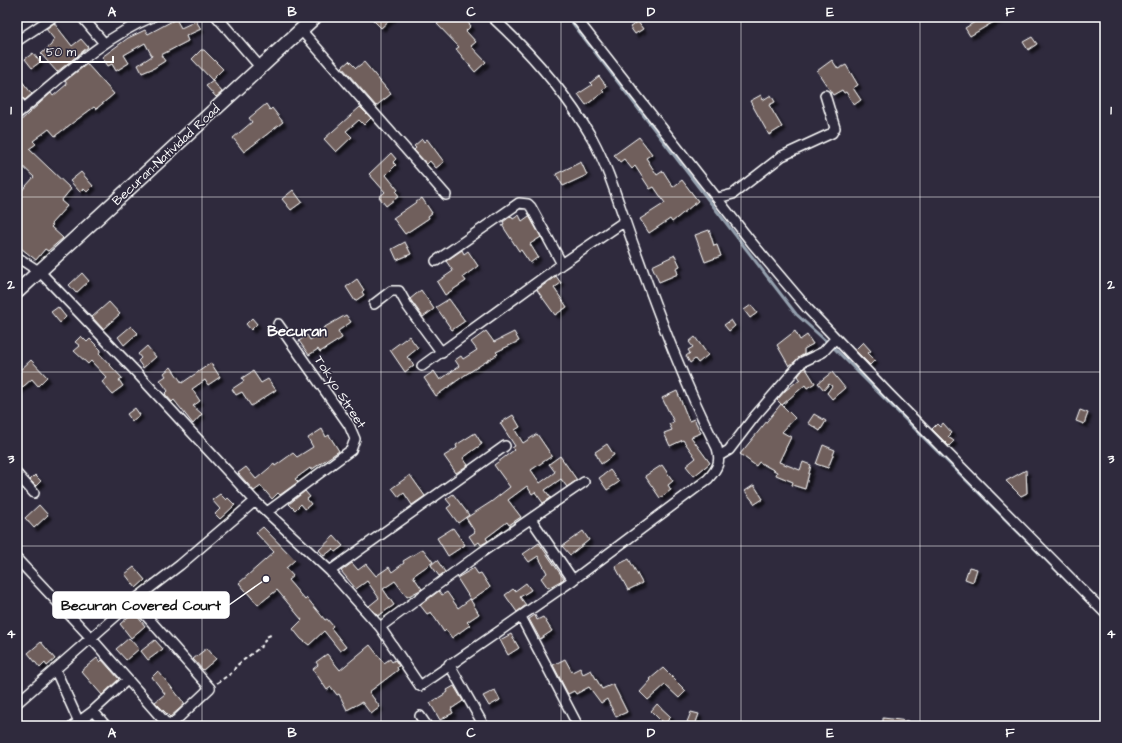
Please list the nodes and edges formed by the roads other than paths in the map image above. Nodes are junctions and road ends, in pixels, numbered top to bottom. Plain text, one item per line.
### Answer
1 (53, 17) edge
2 (82, 17) edge
3 (152, 17) edge
4 (217, 17) edge
5 (315, 17) edge
6 (492, 17) edge
7 (576, 17) edge
8 (301, 30) junction
9 (17, 41) edge
10 (104, 43) junction
11 (261, 68) junction
12 (825, 95) dead end
13 (17, 100) edge
14 (21, 111) edge
15 (446, 195) dead end
16 (718, 198) junction
17 (625, 222) junction
18 (17, 257) edge
19 (436, 261) dead end
20 (562, 264) junction
21 (40, 272) junction
22 (17, 292) edge
23 (374, 304) dead end
24 (278, 324) dead end
25 (835, 339) junction
26 (442, 353) junction
27 (422, 366) dead end
28 (505, 446) dead end
29 (719, 456) junction
30 (17, 474) edge
31 (584, 482) dead end
32 (34, 493) dead end
33 (255, 501) junction
34 (267, 512) junction
35 (531, 519) junction
36 (17, 559) edge
37 (330, 571) junction
38 (572, 580) junction
39 (133, 601) junction
40 (1105, 613) edge
41 (521, 617) junction
42 (380, 627) junction
43 (91, 638) junction
44 (449, 664) junction
45 (55, 669) junction
46 (127, 680) junction
47 (17, 704) edge
48 (93, 711) junction
49 (420, 716) dead end
50 (75, 723) edge
51 (106, 726) edge
52 (427, 726) edge
53 (484, 726) edge
54 (578, 726) edge

1 - 9 street
2 - 10 street
3 - 10 street
4 - 11 street
5 - 8 street, Becuran-Natividad Road
6 - 17 street
7 - 16 street
8 - 11 street, Becuran-Natividad Road
8 - 15 street
10 - 14 street
11 - 21 street, Becuran-Natividad Road
12 - 16 street
13 - 14 street
16 - 25 street
17 - 20 street
17 - 29 street
18 - 21 street
19 - 20 street
20 - 26 street
21 - 22 street, Becuran-Natividad Road
21 - 33 street
23 - 26 street
24 - 34 street, Tokyo Street
25 - 29 street
25 - 40 street
26 - 27 street
28 - 37 street
29 - 38 street
30 - 32 street
31 - 35 street
33 - 34 street
33 - 39 street
34 - 37 street
35 - 38 street
35 - 42 street
36 - 43 street
37 - 42 street
38 - 41 street
39 - 43 street
39 - 46 street
41 - 44 street
41 - 54 street
42 - 44 street
43 - 45 street
43 - 46 street
44 - 53 street
45 - 47 street
45 - 50 street
46 - 48 street
48 - 50 street
48 - 51 street
49 - 52 street

